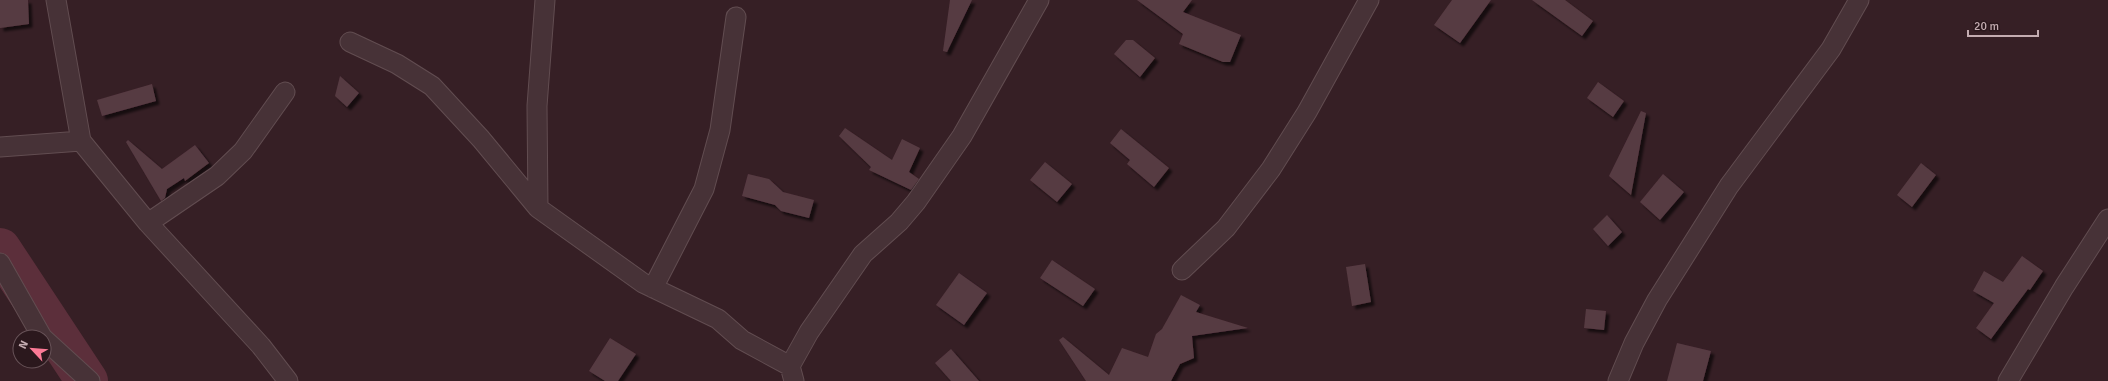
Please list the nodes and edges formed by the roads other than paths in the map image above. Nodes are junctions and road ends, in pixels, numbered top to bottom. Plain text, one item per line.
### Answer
1 (56, 0) edge
2 (545, 0) edge
3 (1039, 0) edge
4 (1370, 0) edge
5 (1859, 0) edge
6 (736, 17) dead end
7 (350, 42) dead end
8 (285, 92) dead end
9 (81, 141) junction
10 (0, 147) edge
11 (538, 208) junction
12 (2108, 219) edge
13 (148, 222) junction
14 (0, 263) edge
15 (1182, 270) dead end
16 (653, 288) junction
17 (38, 329) edge
18 (52, 346) edge
19 (792, 374) edge
20 (90, 381) edge
21 (288, 381) edge
22 (1618, 381) edge
23 (2008, 381) edge

1 - 9 street
2 - 11 street
3 - 19 street
4 - 15 street
5 - 22 street
6 - 16 street
7 - 11 street
8 - 13 street
9 - 10 street
9 - 13 street
11 - 16 street
12 - 23 street
13 - 21 street
14 - 17 street
16 - 19 street
18 - 20 street

